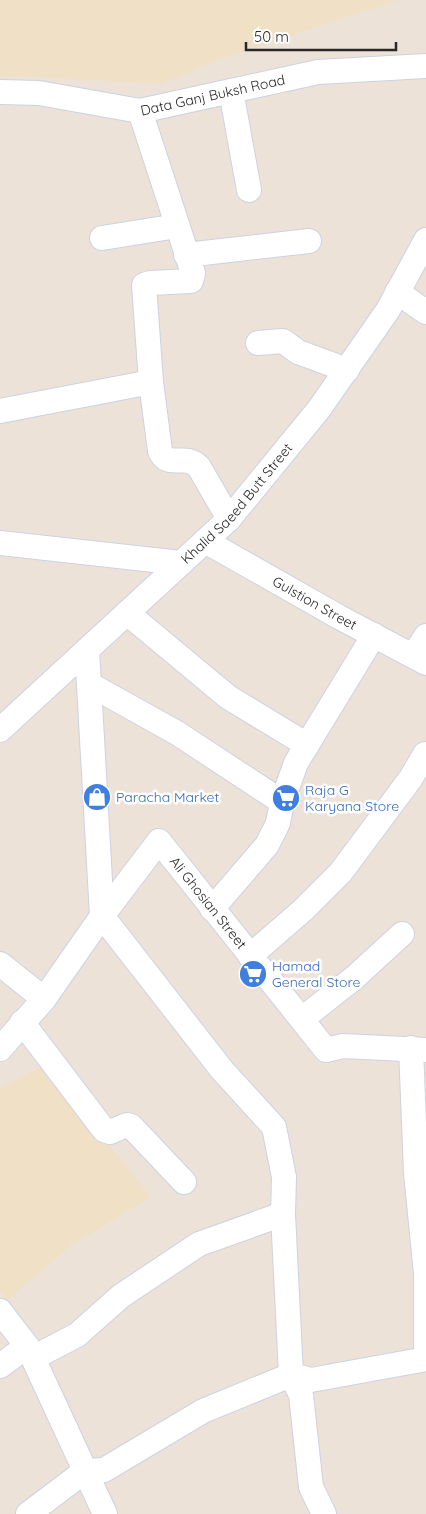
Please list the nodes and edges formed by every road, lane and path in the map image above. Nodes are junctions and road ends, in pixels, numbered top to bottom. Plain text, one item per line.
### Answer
1 (426, 66) edge
2 (231, 91) junction
3 (0, 92) edge
4 (140, 111) junction
5 (249, 190) dead end
6 (177, 226) junction
7 (102, 238) dead end
8 (426, 240) edge
9 (309, 241) dead end
10 (186, 255) junction
11 (397, 292) junction
12 (426, 312) edge
13 (258, 343) dead end
14 (347, 370) junction
15 (151, 382) junction
16 (0, 411) edge
17 (229, 519) junction
18 (205, 541) junction
19 (0, 543) edge
20 (181, 563) junction
21 (127, 613) junction
22 (374, 635) junction
23 (426, 636) edge
24 (87, 650) junction
25 (419, 659) edge
26 (89, 684) junction
27 (0, 730) edge
28 (307, 745) junction
29 (425, 754) edge
30 (418, 783) edge
31 (282, 802) junction
32 (212, 909) junction
33 (102, 916) junction
34 (402, 934) dead end
35 (250, 956) junction
36 (0, 964) edge
37 (44, 999) junction
38 (302, 1019) junction
39 (22, 1022) junction
40 (0, 1049) edge
41 (418, 1049) edge
42 (184, 1182) dead end
43 (283, 1214) junction
44 (0, 1311) edge
45 (426, 1347) edge
46 (30, 1352) junction
47 (426, 1359) edge
48 (0, 1366) edge
49 (291, 1375) junction
50 (85, 1471) junction
51 (28, 1514) edge
52 (105, 1514) edge
53 (324, 1514) edge

1 - 2 street, Data Ganj Buksh Road
2 - 4 street, Data Ganj Buksh Road
2 - 5 street
3 - 4 street, Data Ganj Buksh Road
4 - 6 street
6 - 7 street
6 - 10 street
8 - 11 street, Khalid Saeed Butt Street
9 - 10 street
10 - 15 street
11 - 12 street
11 - 14 street, Khalid Saeed Butt Street
13 - 14 street
14 - 17 street, Khalid Saeed Butt Street
15 - 16 street
15 - 17 street
17 - 18 street, Khalid Saeed Butt Street
18 - 20 street, Khalid Saeed Butt Street
18 - 22 street, Gulstion Street
19 - 20 street
20 - 21 street, Khalid Saeed Butt Street
21 - 24 street, Khalid Saeed Butt Street
21 - 28 street
22 - 25 street, Gulstion Street
22 - 28 street
23 - 25 street
24 - 26 street
24 - 27 street, Khalid Saeed Butt Street
26 - 31 street
26 - 33 street
28 - 31 street
29 - 30 street
30 - 35 street
31 - 32 street
32 - 33 street, Ali Ghosian Street
32 - 35 street, Ali Ghosian Street
33 - 37 street
33 - 43 street
34 - 38 street
35 - 38 street, Ali Ghosian Street
36 - 37 street
37 - 39 street
38 - 41 street, Ali Ghosian Street
39 - 40 street
39 - 42 street
41 - 45 street
43 - 46 street
43 - 49 street
44 - 46 street
46 - 48 street
46 - 50 street
47 - 49 street
49 - 50 street
49 - 53 street
50 - 51 street
50 - 52 street

